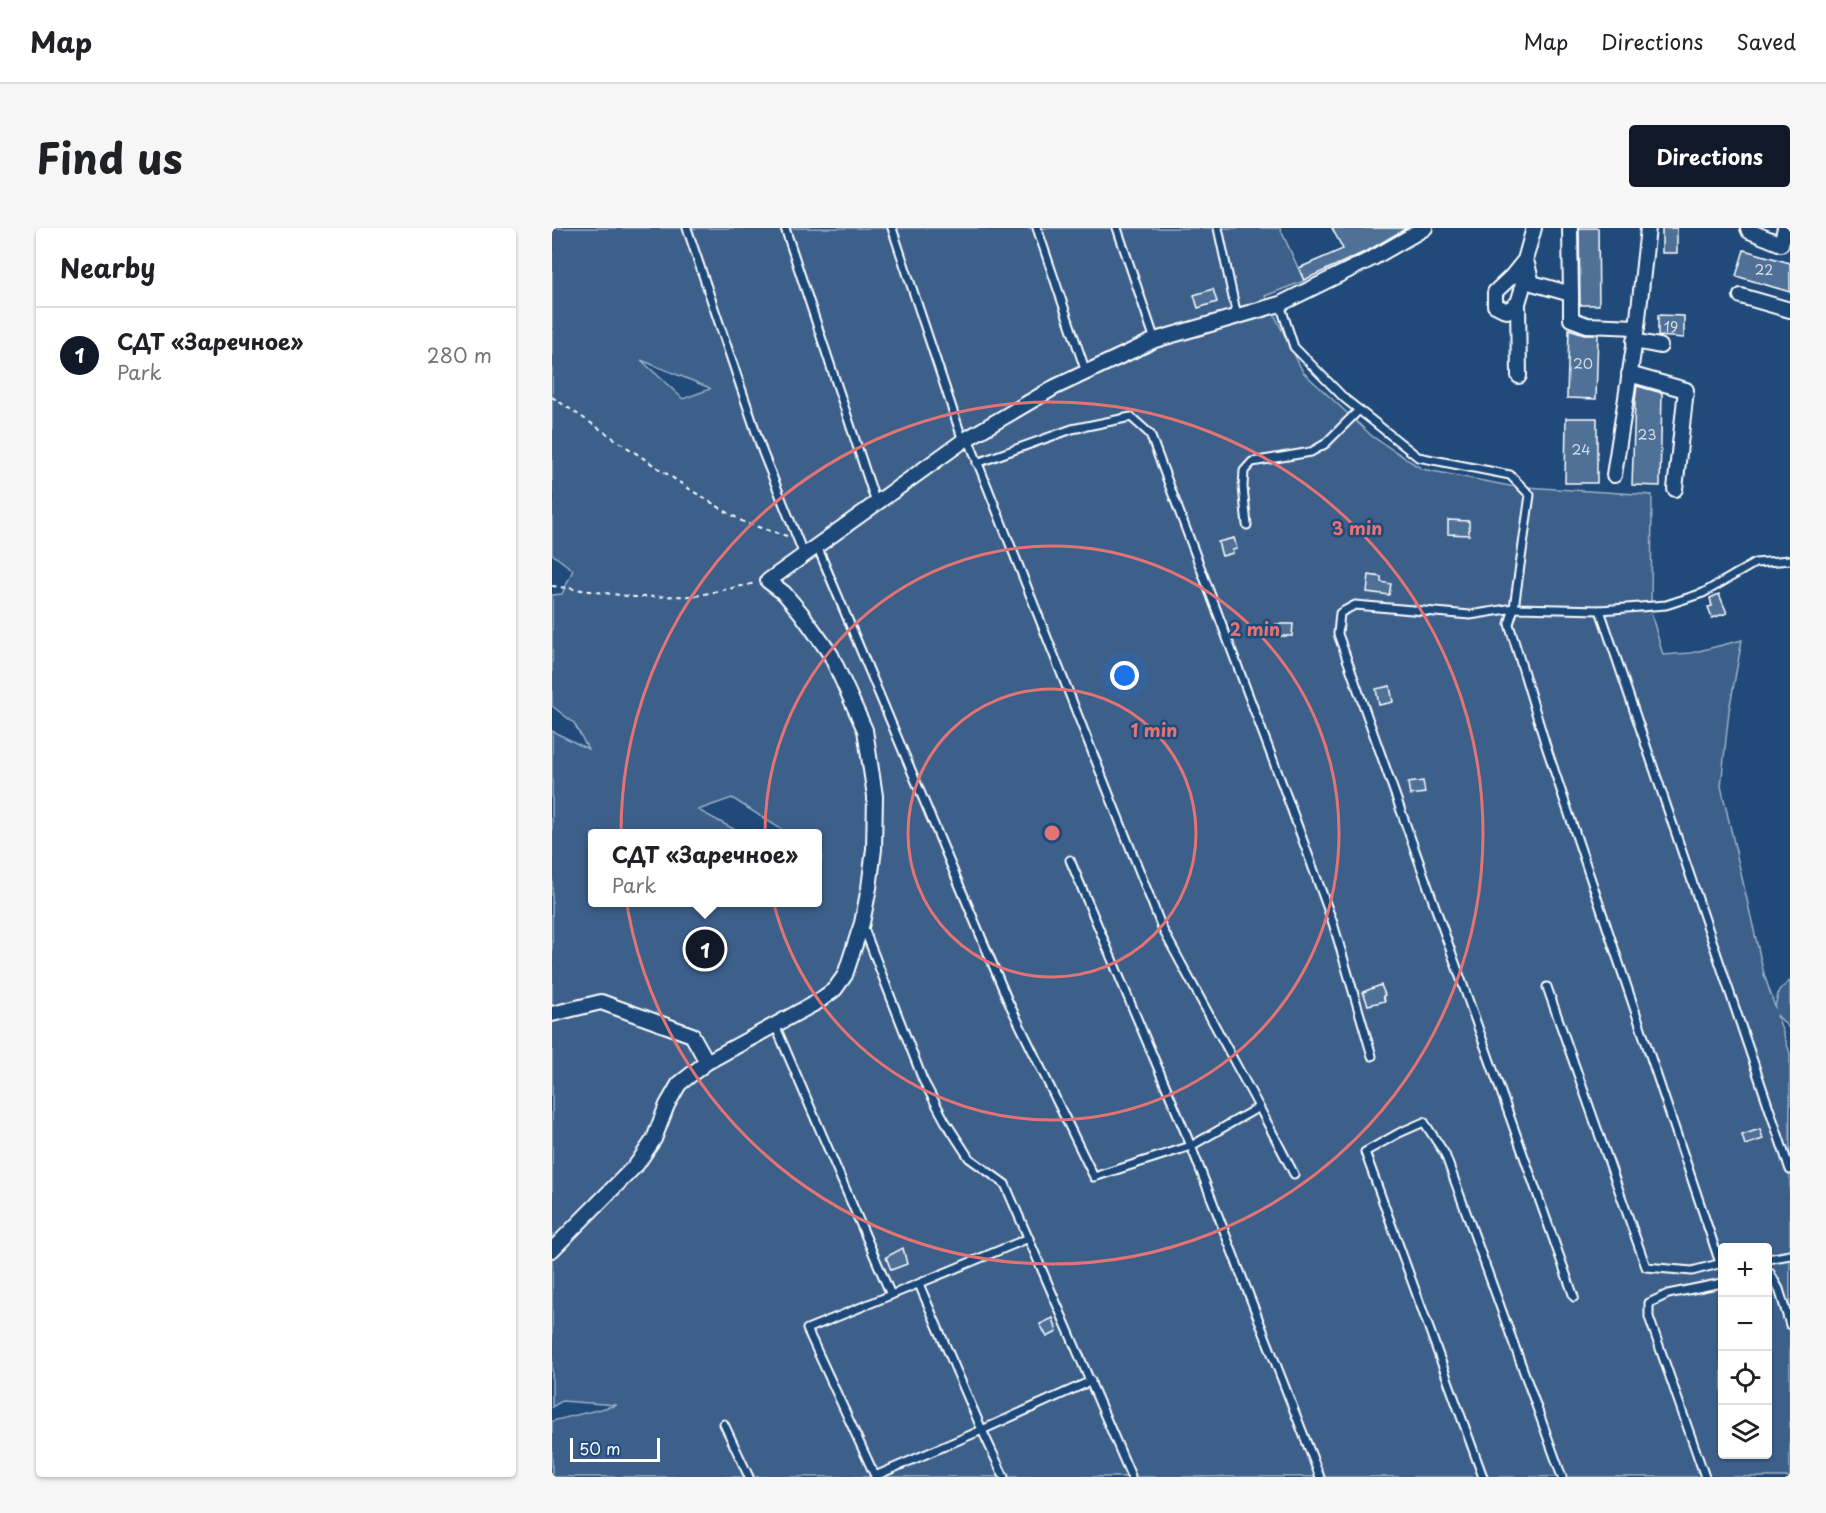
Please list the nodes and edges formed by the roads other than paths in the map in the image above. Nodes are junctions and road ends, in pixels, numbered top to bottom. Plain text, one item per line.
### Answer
1 (687, 228) edge
2 (785, 228) edge
3 (892, 228) edge
4 (1037, 228) edge
5 (1117, 228) edge
6 (1218, 228) edge
7 (1425, 228) edge
8 (1534, 228) edge
9 (1570, 228) edge
10 (1648, 228) edge
11 (1748, 228) edge
12 (1785, 228) edge
13 (1786, 246) edge
14 (1525, 260) junction
15 (1571, 294) junction
16 (1741, 296) dead end
17 (1518, 303) junction
18 (1280, 304) junction
19 (1790, 310) edge
20 (1237, 316) junction
21 (1636, 327) junction
22 (1155, 340) junction
23 (1634, 341) junction
24 (1660, 346) dead end
25 (1086, 372) junction
26 (1629, 374) junction
27 (1519, 376) dead end
28 (1359, 410) junction
29 (965, 439) junction
30 (977, 463) junction
31 (1614, 475) dead end
32 (1675, 489) dead end
33 (876, 503) junction
34 (1247, 525) dead end
35 (817, 546) junction
36 (804, 555) junction
37 (1790, 560) edge
38 (1514, 608) junction
39 (1600, 610) junction
40 (1071, 860) dead end
41 (862, 923) junction
42 (1547, 987) dead end
43 (552, 1014) edge
44 (775, 1024) junction
45 (1372, 1056) dead end
46 (707, 1062) junction
47 (1259, 1107) junction
48 (1191, 1146) junction
49 (1790, 1170) edge
50 (1294, 1174) dead end
51 (1029, 1238) junction
52 (552, 1250) edge
53 (1718, 1254) edge
54 (1790, 1255) edge
55 (1772, 1258) edge
56 (1718, 1264) edge
57 (1772, 1277) edge
58 (920, 1284) junction
59 (1718, 1284) edge
60 (891, 1295) junction
61 (1574, 1297) dead end
62 (1790, 1325) edge
63 (1091, 1381) junction
64 (724, 1424) dead end
65 (982, 1430) junction
66 (1131, 1476) edge
67 (749, 1477) edge
68 (874, 1477) edge
69 (1004, 1477) edge
70 (1320, 1477) edge
71 (1483, 1477) edge
72 (1562, 1477) edge
73 (1705, 1477) edge

1 - 36 lane
2 - 33 lane
3 - 29 lane
4 - 25 lane
5 - 22 lane
6 - 20 lane
7 - 18 street
8 - 14 street
9 - 15 street
10 - 21 street
11 - 13 street
12 - 13 street
14 - 15 street
14 - 17 street
14 - 17 street
15 - 21 street
16 - 19 street
17 - 27 street
18 - 20 street
18 - 28 lane
20 - 22 street
21 - 23 street
22 - 25 street
23 - 24 street
23 - 26 street
25 - 29 street
26 - 31 street
26 - 32 street
28 - 34 lane
28 - 38 lane
29 - 30 lane
29 - 33 street
30 - 45 lane
30 - 47 lane
33 - 35 street
35 - 36 street
35 - 48 lane
36 - 41 street
37 - 39 lane
38 - 39 lane
38 - 53 lane
38 - 61 lane
39 - 49 lane
40 - 48 lane
41 - 44 street
41 - 51 lane
42 - 56 lane
43 - 46 street
44 - 46 street
44 - 60 lane
46 - 52 street
47 - 48 lane
47 - 50 lane
48 - 70 lane
51 - 58 lane
51 - 63 lane
54 - 55 lane
57 - 62 lane
58 - 60 lane
58 - 65 lane
59 - 73 lane
60 - 68 lane
63 - 65 lane
63 - 66 lane
64 - 67 lane
65 - 68 lane
65 - 69 lane
71 - 72 lane

